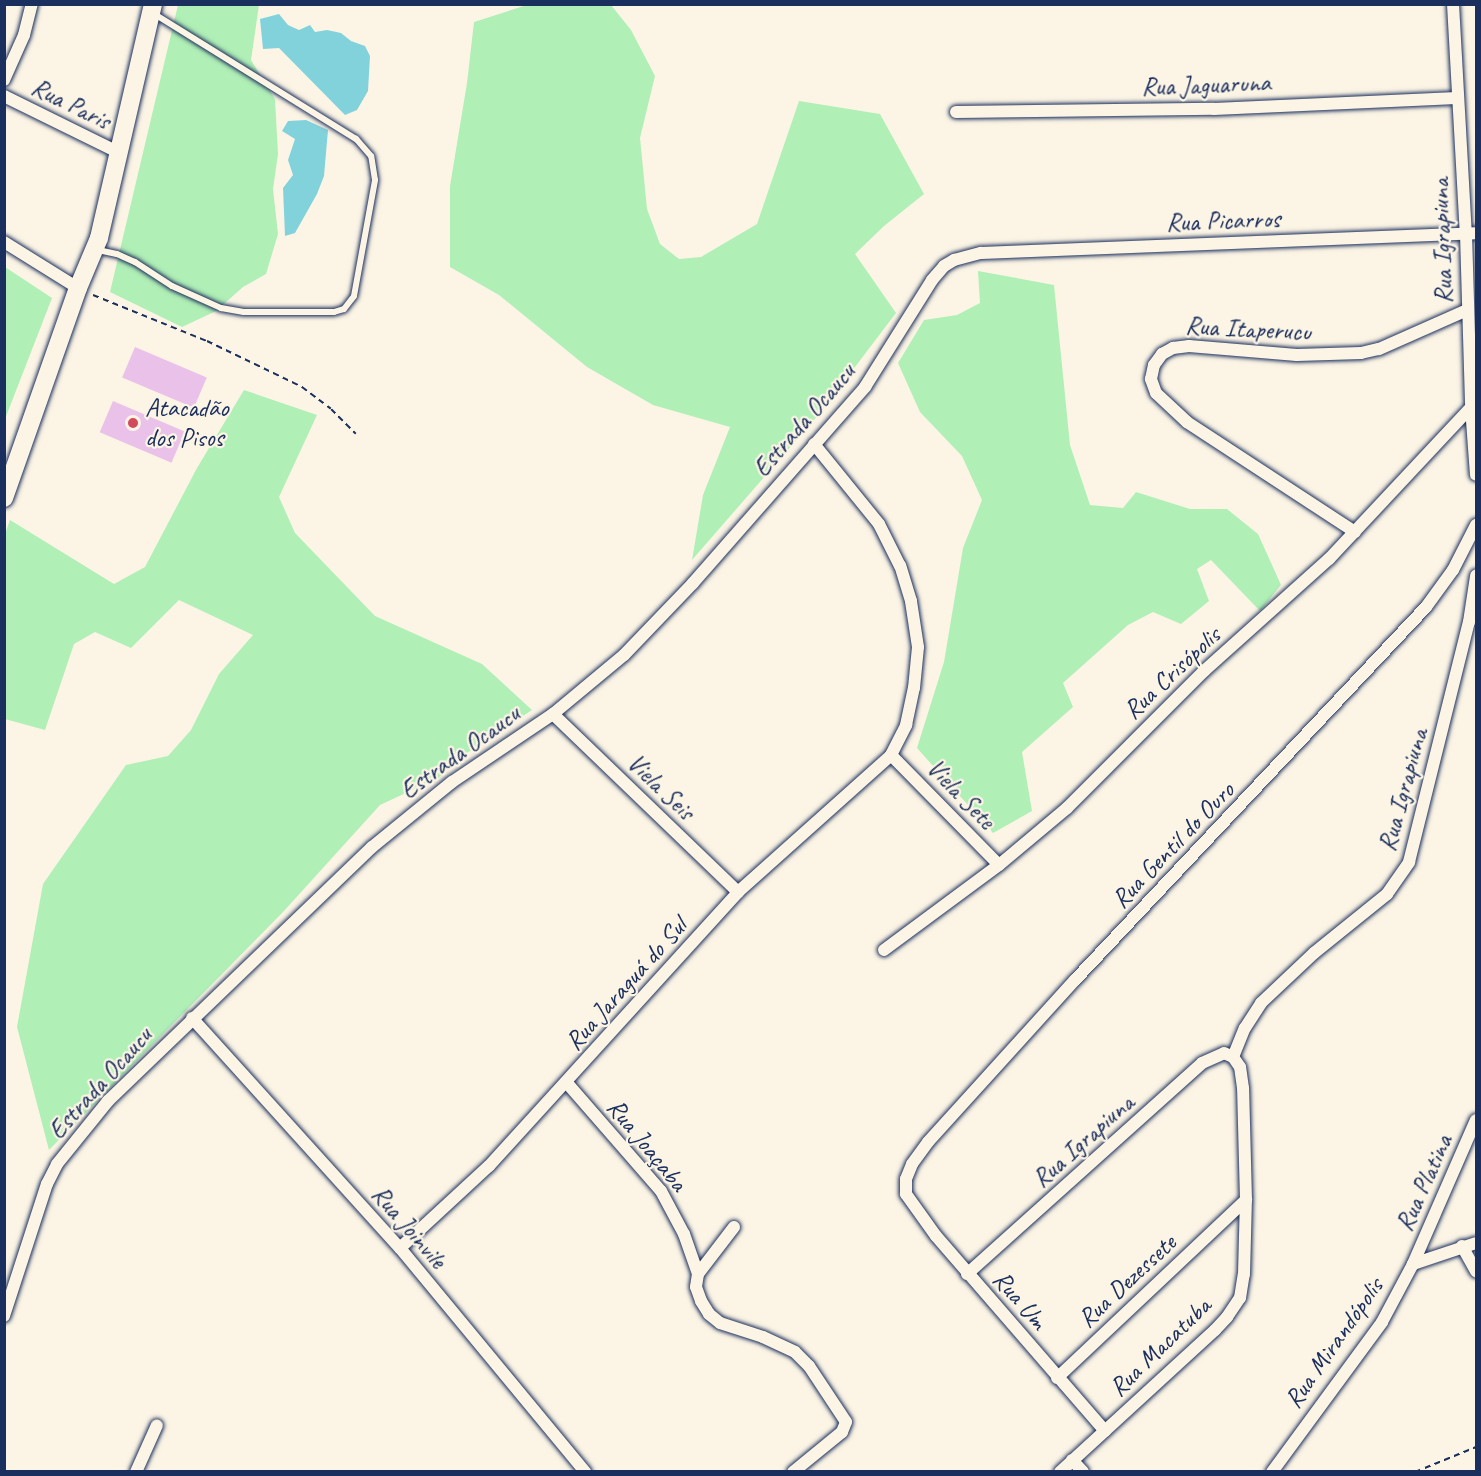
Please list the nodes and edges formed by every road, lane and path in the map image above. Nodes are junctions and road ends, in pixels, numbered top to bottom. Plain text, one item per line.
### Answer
1 (32, 4) edge
2 (1453, 4) edge
3 (152, 8) edge
4 (4, 80) edge
5 (4, 96) edge
6 (1457, 98) junction
7 (956, 112) dead end
8 (118, 152) junction
9 (1471, 234) edge
10 (4, 242) edge
11 (94, 249) junction
12 (981, 253) joint
13 (78, 288) junction
14 (1467, 310) junction
15 (1471, 407) junction
16 (356, 434) dead end
17 (814, 444) junction
18 (1476, 475) edge
19 (4, 498) edge
20 (1476, 525) edge
21 (1355, 532) junction
22 (1476, 576) edge
23 (553, 714) junction
24 (891, 755) junction
25 (999, 865) junction
26 (738, 892) junction
27 (884, 950) dead end
28 (192, 1018) junction
29 (1233, 1057) junction
30 (567, 1083) junction
31 (1476, 1120) edge
32 (906, 1194) joint
33 (1246, 1200) junction
34 (734, 1227) dead end
35 (1476, 1243) edge
36 (1462, 1246) junction
37 (400, 1248) junction
38 (1413, 1264) junction
39 (1476, 1271) edge
40 (698, 1274) junction
41 (967, 1274) junction
42 (4, 1316) edge
43 (1057, 1378) junction
44 (158, 1425) dead end
45 (1105, 1431) junction
46 (1476, 1447) edge
47 (1072, 1460) junction
48 (1271, 1470) edge
49 (136, 1472) edge
50 (585, 1472) edge
51 (793, 1472) edge
52 (1060, 1472) edge
53 (1083, 1472) edge
54 (1415, 1472) edge

1 - 4 street
2 - 6 street, Rua Igrapiuna
3 - 8 main road
3 - 11 lane
5 - 8 street, Rua Paris
6 - 7 street, Rua Jaguaruna
6 - 9 street, Rua Igrapiuna
8 - 11 main road
9 - 12 street, Rua Picarros
9 - 14 street, Rua Igrapiuna
10 - 13 street
11 - 13 main road
12 - 17 street, Estrada Ocaucu
13 - 16 path
13 - 19 main road
14 - 15 street, Rua Igrapiuna
14 - 21 street, Rua Itaperucu
15 - 18 street, Rua Igrapiuna
15 - 21 street, Rua Crisópolis
17 - 23 street, Estrada Ocaucu
17 - 24 street
20 - 32 street, Rua Gentil do Ouro
21 - 25 street, Rua Crisópolis
22 - 29 street, Rua Igrapiuna
23 - 26 street, Viela Seis
23 - 28 street, Estrada Ocaucu
24 - 25 street, Viela Sete
24 - 26 street, Rua Jaraguá do Sul
25 - 27 street, Rua Crisópolis
26 - 30 street, Rua Jaraguá do Sul
28 - 37 street, Rua Joinvile
28 - 42 street, Estrada Ocaucu
29 - 33 street, Rua Macatuba
29 - 41 street, Rua Igrapiuna
30 - 37 street, Rua Jaraguá do Sul
30 - 40 street, Rua Joaçaba
31 - 38 street, Rua Platina
32 - 41 street, Rua Um
33 - 43 street, Rua Dezessete
33 - 45 street, Rua Macatuba
34 - 40 street
35 - 36 street, Rua Mirandópolis
36 - 38 street, Rua Mirandópolis
36 - 39 street
37 - 50 street, Rua Joinvile
38 - 48 street, Rua Mirandópolis
40 - 51 street, Rua Joaçaba
41 - 43 street, Rua Um
43 - 45 street, Rua Um
44 - 49 street
45 - 47 street, Rua Macatuba
46 - 54 path
47 - 52 street, Rua Macatuba
47 - 53 street

